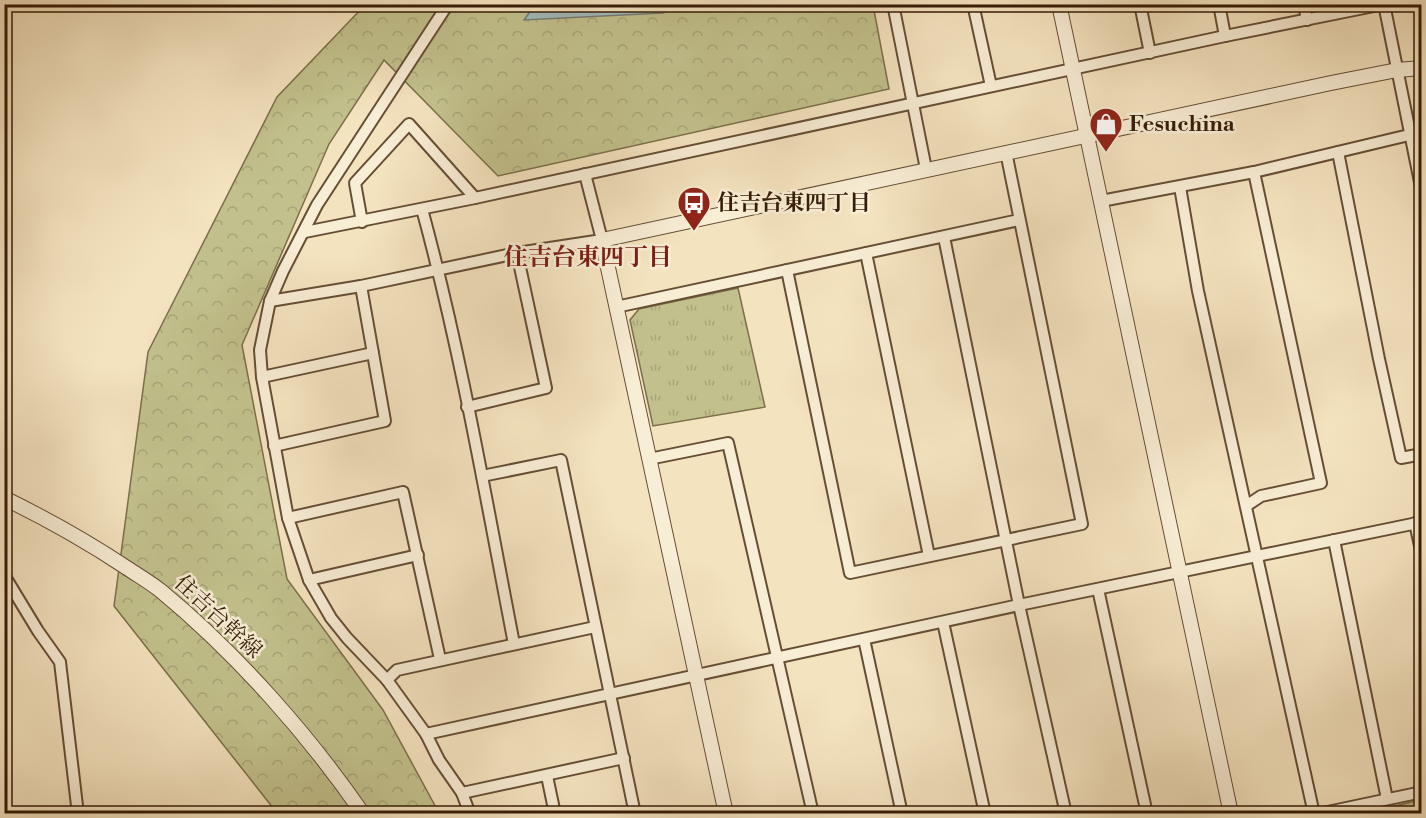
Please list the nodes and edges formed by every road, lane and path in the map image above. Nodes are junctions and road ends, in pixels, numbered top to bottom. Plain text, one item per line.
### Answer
1 (448, 4) edge
2 (893, 4) edge
3 (973, 4) edge
4 (1059, 4) edge
5 (1140, 4) edge
6 (1219, 4) edge
7 (1304, 4) edge
8 (1384, 4) edge
9 (1307, 20) junction
10 (1225, 36) junction
11 (1150, 53) junction
12 (1422, 68) edge
13 (1073, 69) junction
14 (1396, 70) junction
15 (991, 86) junction
16 (914, 102) junction
17 (1088, 135) junction
18 (1409, 135) junction
19 (1006, 152) junction
20 (1338, 152) junction
21 (926, 169) junction
22 (1254, 172) junction
23 (585, 174) junction
24 (1180, 187) junction
25 (1422, 192) edge
26 (475, 198) junction
27 (1101, 201) junction
28 (422, 209) junction
29 (1019, 220) junction
30 (362, 222) junction
31 (305, 232) junction
32 (944, 237) junction
33 (602, 240) junction
34 (517, 253) junction
35 (866, 254) junction
36 (438, 268) junction
37 (787, 270) junction
38 (361, 286) junction
39 (270, 301) junction
40 (616, 307) junction
41 (373, 352) junction
42 (262, 376) junction
43 (467, 407) junction
44 (274, 446) junction
45 (1422, 454) edge
46 (649, 459) junction
47 (482, 476) junction
48 (4, 498) edge
49 (1246, 506) junction
50 (288, 518) junction
51 (1418, 523) edge
52 (1007, 540) junction
53 (1334, 540) junction
54 (418, 555) junction
55 (1422, 555) edge
56 (929, 556) junction
57 (1257, 556) junction
58 (1179, 572) junction
59 (309, 580) junction
60 (6, 581) edge
61 (1098, 589) junction
62 (1019, 605) junction
63 (943, 622) junction
64 (595, 627) junction
65 (864, 639) junction
66 (514, 644) junction
67 (778, 658) junction
68 (440, 659) junction
69 (697, 675) junction
70 (387, 680) junction
71 (610, 693) junction
72 (426, 735) junction
73 (624, 758) junction
74 (547, 776) junction
75 (1422, 792) edge
76 (462, 793) junction
77 (1387, 799) junction
78 (78, 813) edge
79 (363, 813) edge
80 (470, 813) edge
81 (555, 813) edge
82 (635, 813) edge
83 (726, 813) edge
84 (813, 813) edge
85 (902, 813) edge
86 (985, 813) edge
87 (1066, 813) edge
88 (1147, 813) edge
89 (1231, 813) edge
90 (1316, 813) edge

1 - 31 street
2 - 16 street
3 - 15 street
4 - 13 street
5 - 11 street
6 - 10 street
7 - 9 street
8 - 9 street
8 - 14 street
9 - 10 street
10 - 11 street
11 - 13 street
12 - 14 street
13 - 15 street
13 - 17 street
14 - 17 street
14 - 18 street
15 - 16 street
16 - 21 street
16 - 23 street
17 - 19 street
17 - 27 street
18 - 20 street
18 - 25 street
19 - 21 street
19 - 29 street
20 - 22 street
20 - 45 street
21 - 33 street
22 - 24 street
22 - 49 street
23 - 26 street
23 - 33 street
24 - 27 street
24 - 49 street
26 - 28 street
26 - 30 street
27 - 58 street
28 - 30 street
28 - 36 street
29 - 32 street
29 - 52 street
30 - 31 street
31 - 39 street
32 - 35 street
32 - 52 street
33 - 34 street
33 - 40 street
34 - 36 street
34 - 43 street
35 - 37 street
35 - 56 street
36 - 38 street
36 - 43 street
37 - 40 street
37 - 56 street
38 - 39 street
38 - 41 street
39 - 42 street
40 - 46 street
41 - 42 street
41 - 44 street
42 - 44 street
43 - 47 street
44 - 50 street
46 - 67 street
46 - 69 street
47 - 64 street
47 - 66 street
48 - 79 street, 住吉台幹線
49 - 57 street
50 - 54 street
50 - 59 street
51 - 53 street
51 - 55 street
52 - 56 street
52 - 62 street
53 - 57 street
53 - 77 street
54 - 59 street
54 - 68 street
57 - 58 street
57 - 90 street
58 - 61 street
58 - 89 street
59 - 70 street
60 - 78 street
61 - 62 street
61 - 88 street
62 - 63 street
62 - 87 street
63 - 65 street
63 - 86 street
64 - 66 street
64 - 71 street
65 - 67 street
65 - 85 street
66 - 68 street
67 - 69 street
67 - 84 street
68 - 70 street
69 - 71 street
69 - 83 street
70 - 72 street
71 - 72 street
71 - 73 street
72 - 76 street
73 - 74 street
73 - 82 street
74 - 76 street
74 - 81 street
75 - 77 street
76 - 80 street
77 - 90 street

